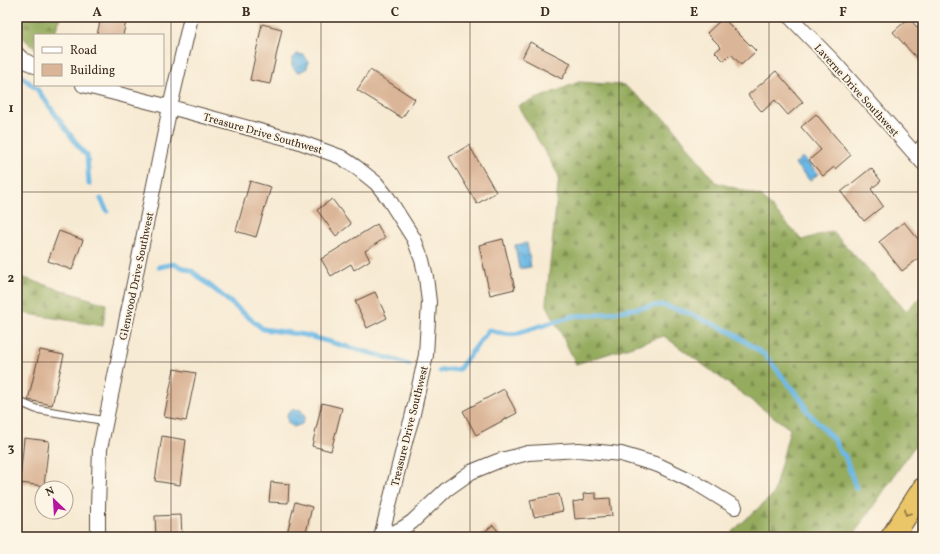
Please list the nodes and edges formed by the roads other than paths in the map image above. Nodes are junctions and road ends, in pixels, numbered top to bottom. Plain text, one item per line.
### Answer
1 (191, 17) edge
2 (790, 17) edge
3 (17, 54) edge
4 (34, 65) edge
5 (87, 86) edge
6 (170, 107) junction
7 (923, 141) edge
8 (913, 152) junction
9 (923, 163) edge
10 (17, 398) edge
11 (106, 422) junction
12 (923, 489) edge
13 (735, 506) dead end
14 (381, 536) edge
15 (98, 537) edge
16 (892, 537) edge

1 - 6 street, Glenwood Drive Southwest
2 - 8 street, Laverne Drive Southwest
3 - 4 street
5 - 6 street, Treasure Drive Southwest
6 - 11 street, Glenwood Drive Southwest
6 - 14 street, Treasure Drive Southwest
7 - 8 lane
8 - 9 street, Laverne Drive Southwest
10 - 11 lane
11 - 15 street, Glenwood Drive Southwest
12 -> 16 highway
13 - 14 street

